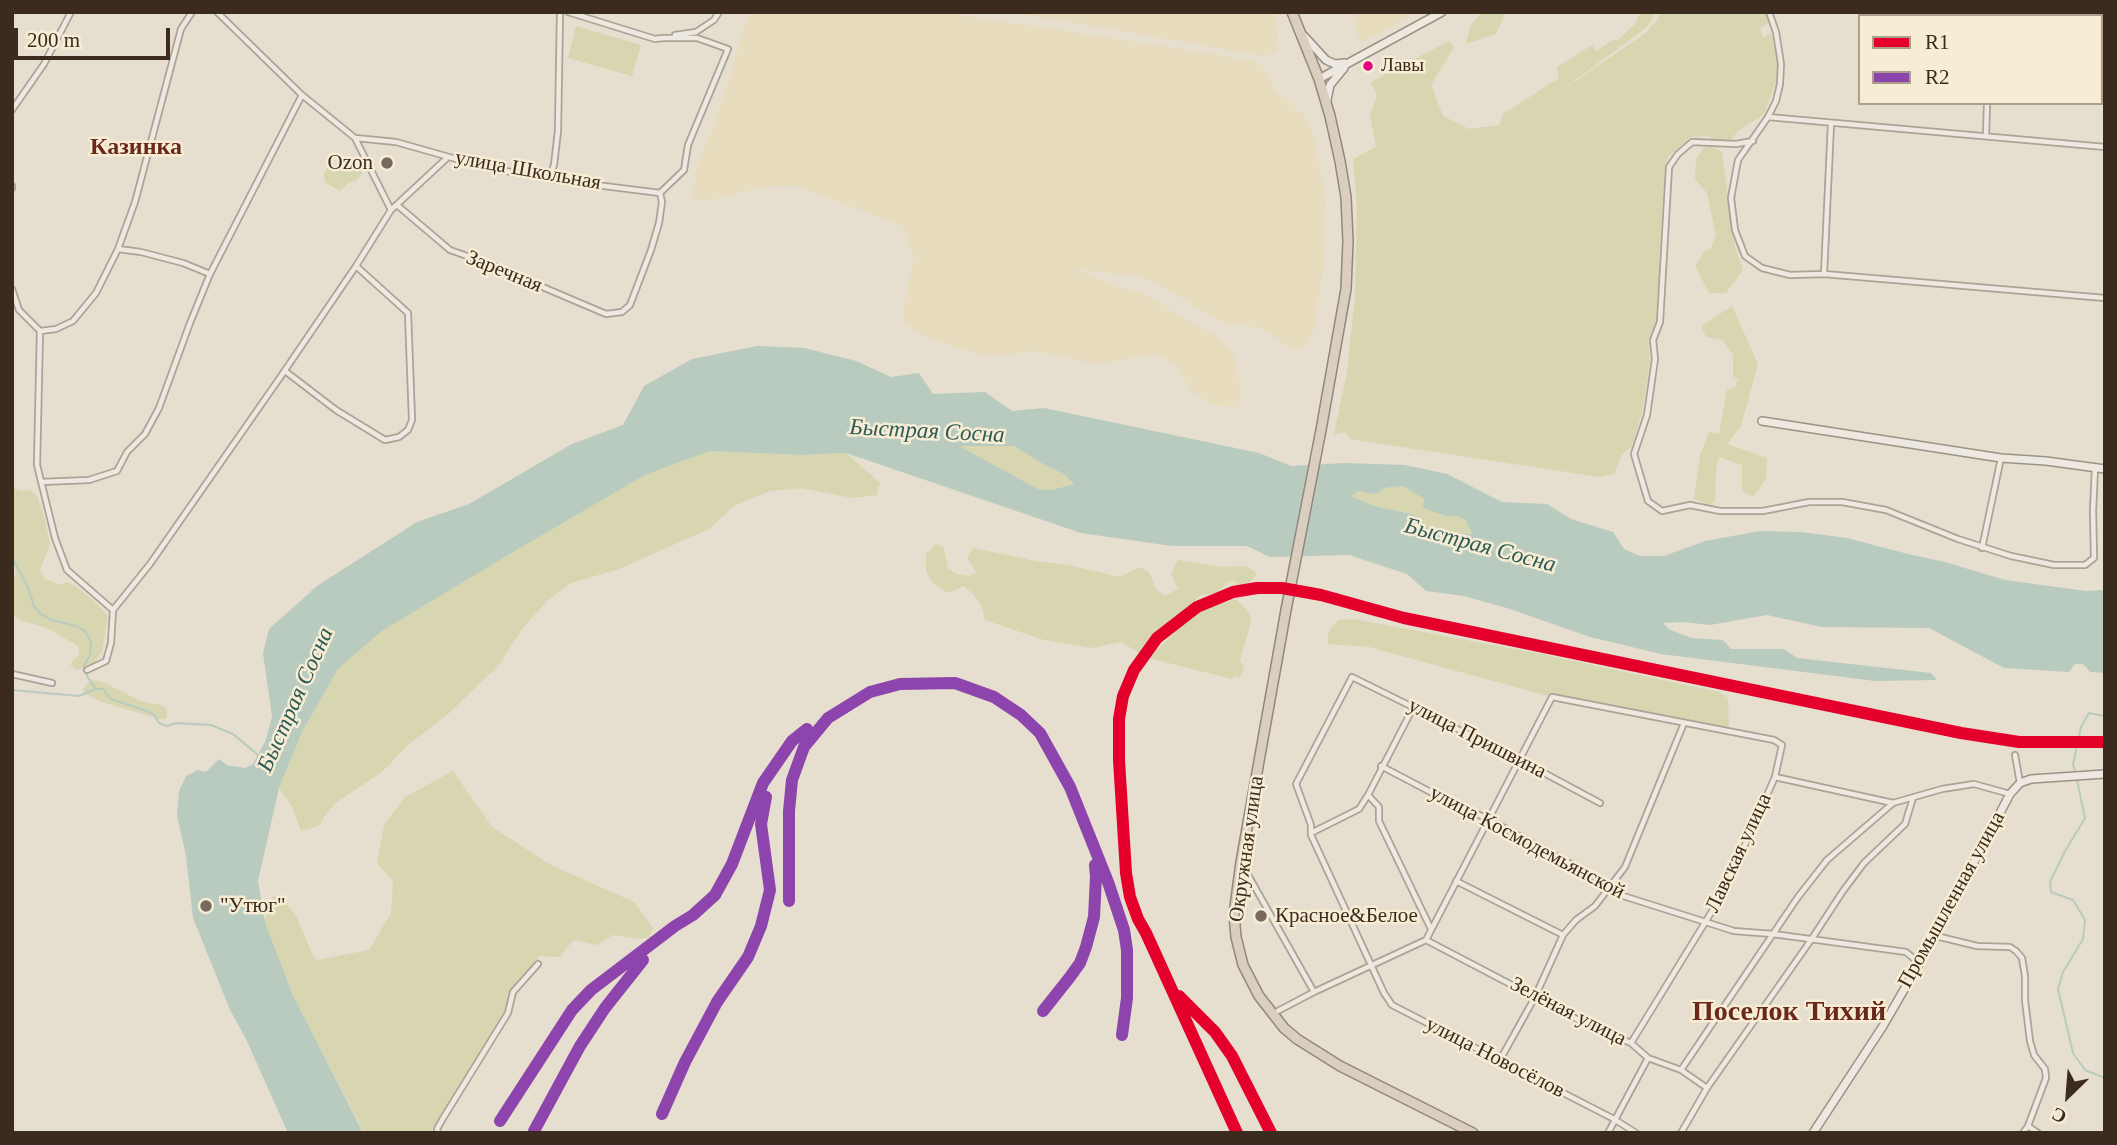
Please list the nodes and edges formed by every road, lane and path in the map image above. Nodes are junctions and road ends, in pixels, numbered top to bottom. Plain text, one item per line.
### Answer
1 (71, 12) edge
2 (192, 12) edge
3 (217, 12) edge
4 (560, 12) edge
5 (568, 12) edge
6 (719, 12) edge
7 (1292, 12) edge
8 (1442, 12) edge
9 (1769, 12) edge
10 (1301, 33) junction
11 (664, 38) junction
12 (1348, 63) junction
13 (1319, 79) junction
14 (302, 95) junction
15 (1327, 104) junction
16 (1987, 105) edge
17 (12, 110) edge
18 (1768, 117) junction
19 (1831, 124) junction
20 (1986, 136) junction
21 (355, 138) junction
22 (1753, 141) junction
23 (2105, 147) edge
24 (448, 157) junction
25 (549, 178) junction
26 (660, 193) junction
27 (397, 205) junction
28 (391, 210) junction
29 (118, 249) junction
30 (356, 266) junction
31 (210, 274) junction
32 (1824, 274) junction
33 (12, 289) edge
34 (2105, 298) edge
35 (40, 331) junction
36 (285, 371) junction
37 (1762, 421) dead end
38 (2001, 457) junction
39 (2095, 468) junction
40 (2105, 469) edge
41 (41, 482) junction
42 (1982, 548) junction
43 (113, 610) junction
44 (87, 670) dead end
45 (12, 674) edge
46 (1352, 677) joint
47 (52, 683) dead end
48 (1414, 708) junction
49 (1684, 723) junction
50 (2015, 755) dead end
51 (1520, 760) junction
52 (1381, 766) junction
53 (2105, 774) edge
54 (1775, 777) junction
55 (2020, 783) junction
56 (2010, 794) junction
57 (1367, 795) junction
58 (1913, 798) junction
59 (1600, 803) dead end
60 (1893, 803) junction
61 (1488, 820) junction
62 (1311, 833) junction
63 (1241, 862) junction
64 (1456, 881) junction
65 (1611, 886) junction
66 (1706, 923) junction
67 (1431, 928) junction
68 (1773, 934) junction
69 (1563, 935) junction
70 (1935, 936) junction
71 (1426, 940) junction
72 (1811, 940) junction
73 (1919, 963) junction
74 (538, 964) dead end
75 (1372, 966) junction
76 (1314, 992) junction
77 (1535, 997) junction
78 (1272, 1014) junction
79 (1631, 1043) junction
80 (1648, 1058) junction
81 (1500, 1060) junction
82 (1681, 1070) junction
83 (1707, 1088) junction
84 (1614, 1119) junction
85 (2028, 1126) junction
86 (1467, 1131) edge
87 (438, 1133) edge
88 (1608, 1133) edge
89 (1636, 1133) edge
90 (1681, 1133) edge
91 (1813, 1133) edge
92 (2023, 1133) edge
93 (2038, 1133) edge

1 - 17 street
2 - 29 street
3 - 14 street
4 - 25 street
5 - 11 street
6 - 11 street
7 - 10 highway, Окружная улица
8 - 12 street
9 - 18 street
10 - 12 street
10 - 13 highway, Окружная улица
11 - 26 street
12 - 13 street
12 - 15 street
13 - 15 highway, Окружная улица
14 - 21 street
14 - 31 street
15 - 63 highway, Окружная улица
16 - 20 street
18 - 19 street
18 - 22 street
19 - 20 street
19 - 32 street
20 - 23 street
21 - 24 street, улица Школьная
21 - 28 street
22 - 32 street
22 - 42 street
24 - 25 street, улица Школьная
24 - 27 street
25 - 26 street, улица Школьная
26 - 27 street, Заречная
27 - 28 street
28 - 30 street
29 - 31 street
29 - 35 street
30 - 36 street
30 - 36 street
31 - 41 street
32 - 34 street
33 - 35 street
35 - 41 street
36 - 43 street
37 - 38 street
38 - 39 street
38 - 42 street
39 - 40 street
39 - 42 street
41 - 43 street
43 - 44 street
45 - 47 street
46 - 48 street, улица Пришвина
46 - 62 street, улица Новосёлов
48 - 51 street, улица Пришвина
48 - 52 street
49 - 51 street
49 - 54 street, Лавская улица
49 - 65 street
50 - 55 street
51 - 59 street, улица Пришвина
51 - 61 street
52 - 57 street
52 - 61 street, улица Космодемьянской
53 - 55 street
54 - 60 street
54 - 66 street, Лавская улица
55 - 56 street, Промышленная улица
56 - 58 street
56 - 70 street, Промышленная улица
57 - 62 street
57 - 67 street
58 - 60 street
58 - 72 street
60 - 68 street
61 - 64 street
61 - 65 street, улица Космодемьянской
62 - 75 street, улица Новосёлов
63 - 76 street
63 - 78 highway, Окружная улица
64 - 67 street
64 - 69 street
65 - 66 street, улица Космодемьянской
65 - 69 street
66 - 68 street, улица Космодемьянской
66 - 79 street, Лавская улица
67 - 71 street
68 - 72 street, улица Космодемьянской
68 - 82 street
69 - 77 street
70 - 73 street, Промышленная улица
70 - 85 street
71 - 75 street
71 - 77 street, Зелёная улица
72 - 73 street, улица Космодемьянской
72 - 83 street
73 - 91 street, Промышленная улица
74 - 87 street
75 - 76 street
75 - 81 street, улица Новосёлов
76 - 78 street
77 - 79 street, Зелёная улица
77 - 81 street
78 - 86 highway, Окружная улица
79 - 80 street, Зелёная улица
80 - 82 street, Зелёная улица
80 - 84 street
81 - 84 street, улица Новосёлов
82 - 83 street, Зелёная улица
83 - 90 street
84 - 88 street
84 - 89 street, улица Новосёлов
85 - 92 street
85 - 93 street

